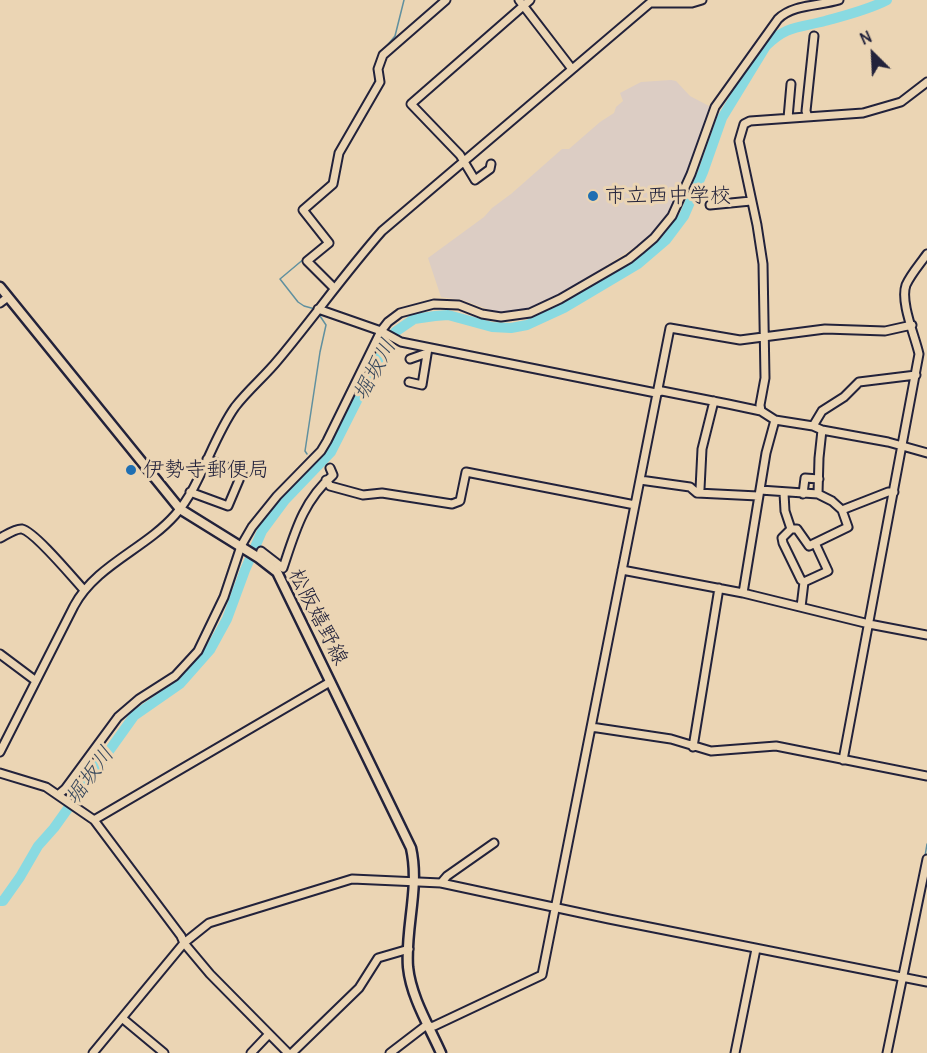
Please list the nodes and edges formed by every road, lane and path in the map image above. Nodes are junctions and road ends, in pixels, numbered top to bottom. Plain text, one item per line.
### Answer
1 (446, 0) edge
2 (530, 0) edge
3 (702, 0) edge
4 (839, 0) edge
5 (649, 2) edge
6 (686, 2) edge
7 (521, 3) edge
8 (814, 36) dead end
9 (572, 69) junction
10 (927, 83) edge
11 (791, 84) dead end
12 (808, 117) junction
13 (788, 118) junction
14 (464, 162) junction
15 (491, 164) dead end
16 (751, 201) junction
17 (710, 205) dead end
18 (927, 254) edge
19 (0, 287) edge
20 (334, 288) junction
21 (8, 297) junction
22 (0, 303) edge
23 (317, 311) junction
24 (912, 325) junction
25 (382, 332) junction
26 (765, 337) junction
27 (428, 350) junction
28 (410, 359) dead end
29 (916, 375) junction
30 (408, 382) dead end
31 (656, 393) junction
32 (714, 401) junction
33 (760, 411) junction
34 (775, 420) junction
35 (813, 426) junction
36 (822, 430) junction
37 (903, 447) junction
38 (927, 453) edge
39 (207, 459) junction
40 (330, 468) dead end
41 (819, 479) junction
42 (327, 480) junction
43 (640, 480) junction
44 (190, 492) junction
45 (894, 492) junction
46 (697, 493) junction
47 (759, 493) junction
48 (784, 493) junction
49 (803, 494) junction
50 (819, 494) junction
51 (635, 504) junction
52 (180, 509) junction
53 (842, 510) junction
54 (791, 529) junction
55 (0, 538) edge
56 (815, 543) junction
57 (241, 546) junction
58 (259, 558) junction
59 (622, 570) junction
60 (804, 582) junction
61 (719, 588) junction
62 (84, 590) junction
63 (743, 593) junction
64 (801, 607) junction
65 (869, 624) junction
66 (927, 635) edge
67 (0, 654) edge
68 (36, 681) junction
69 (330, 682) junction
70 (591, 727) junction
71 (693, 747) junction
72 (0, 752) edge
73 (843, 760) junction
74 (0, 773) edge
75 (927, 776) edge
76 (59, 796) junction
77 (94, 820) junction
78 (494, 843) dead end
79 (927, 859) edge
80 (414, 881) junction
81 (441, 883) junction
82 (555, 907) junction
83 (184, 943) junction
84 (409, 949) junction
85 (756, 949) junction
86 (904, 977) junction
87 (927, 982) edge
88 (122, 1018) junction
89 (429, 1027) junction
90 (269, 1034) junction
91 (93, 1053) edge
92 (164, 1053) edge
93 (250, 1053) edge
94 (288, 1053) edge
95 (292, 1053) edge
96 (390, 1053) edge
97 (441, 1053) edge
98 (735, 1053) edge
99 (887, 1053) edge

1 - 20 street
2 - 7 street
3 - 6 street
4 - 25 street
5 - 6 street
5 - 9 street
7 - 9 street
7 - 14 street
8 - 12 street
9 - 14 street
10 - 12 street
11 - 13 street
12 - 13 street
13 - 16 street
14 - 15 street
14 - 20 street
16 - 17 street
16 - 26 street
18 - 24 street
19 - 21 main road, 松阪嬉野線
20 - 23 street
21 - 22 street
21 - 52 main road, 松阪嬉野線
23 - 25 street
23 - 39 street
24 - 26 street
24 - 29 street
25 - 27 street
25 - 57 street
26 - 31 street
26 - 33 street
27 - 28 street
27 - 30 street
27 - 31 street
29 - 35 street
29 - 37 street
31 - 32 street
31 - 43 street
32 - 33 street
32 - 46 street
33 - 34 street
34 - 35 street
34 - 47 street
35 - 36 street
36 - 37 street
36 - 41 street
37 - 38 street
37 - 45 street
39 - 44 street
39 - 44 street
40 - 42 street
41 - 49 street
41 - 50 street
42 - 51 street
42 - 58 street
43 - 46 street
43 - 51 street
44 - 52 street
45 - 53 street
45 - 65 street
46 - 47 street
47 - 48 street
47 - 63 street
48 - 49 street
48 - 54 street
49 - 50 street
50 - 53 street
51 - 59 street
52 - 57 main road, 松阪嬉野線
52 - 62 street
53 - 56 street
54 - 56 street
54 - 60 street
55 - 62 street
56 - 60 street
57 - 58 main road, 松阪嬉野線
57 - 76 street
58 - 69 main road, 松阪嬉野線
59 - 61 street
59 - 70 street
60 - 64 street
61 - 63 street
61 - 71 street
62 - 68 street
63 - 64 street
64 - 65 street
65 - 66 street
65 - 73 street
67 - 68 street
68 - 72 street
69 - 77 street
69 - 80 main road, 松阪嬉野線
70 - 71 street
70 - 82 street
71 - 73 street
73 - 75 street
74 - 76 street
76 - 77 street
77 - 83 street
78 - 81 street
79 - 86 street
80 - 81 street
80 - 83 street
80 - 84 main road, 松阪嬉野線
81 - 82 street
82 - 85 street
82 - 89 street
83 - 88 street
83 - 90 street
84 - 89 main road, 松阪嬉野線
84 - 95 street
85 - 86 street
85 - 98 street
86 - 87 street
86 - 99 street
88 - 91 street
88 - 92 street
89 - 96 street
89 - 97 main road, 松阪嬉野線
90 - 93 street
90 - 94 street

